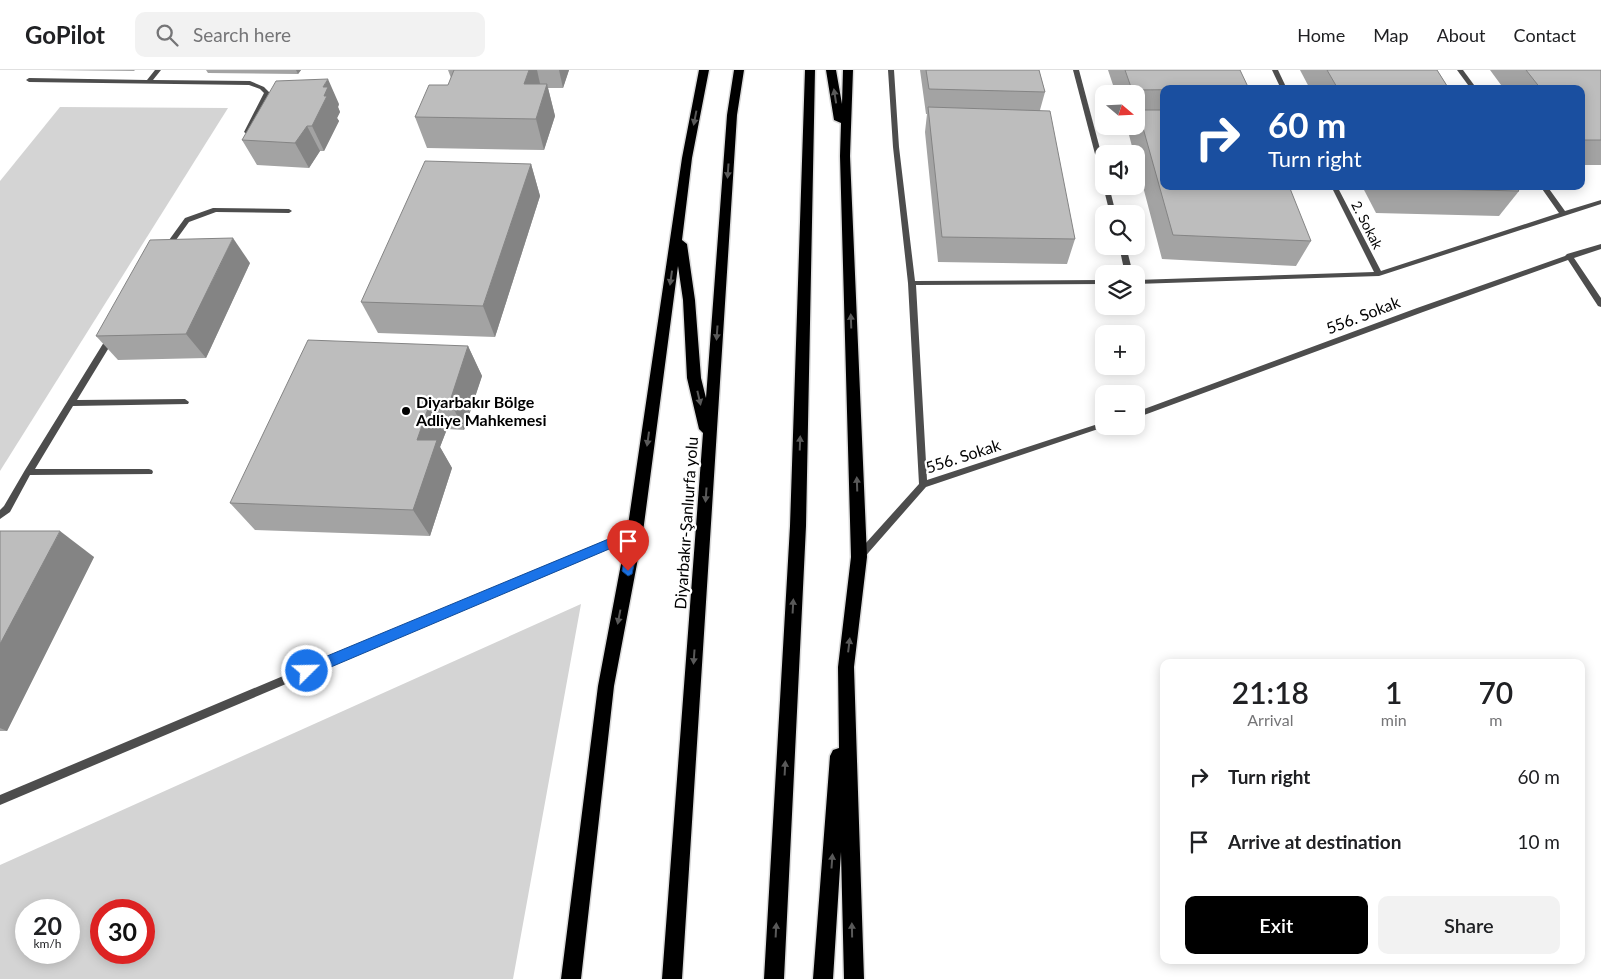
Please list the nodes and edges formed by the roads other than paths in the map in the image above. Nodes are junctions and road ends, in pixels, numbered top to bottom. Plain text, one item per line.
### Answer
1 (158, 70) edge
2 (704, 70) edge
3 (739, 70) edge
4 (810, 70) edge
5 (831, 70) edge
6 (848, 70) edge
7 (890, 70) edge
8 (1076, 70) edge
9 (1274, 70) edge
10 (1460, 70) edge
11 (29, 80) dead end
12 (148, 82) junction
13 (1282, 85) edge
14 (1471, 85) edge
15 (245, 137) edge
16 (1096, 145) edge
17 (845, 156) junction
18 (1336, 190) edge
19 (1546, 190) edge
20 (1601, 202) edge
21 (289, 211) dead end
22 (1563, 214) junction
23 (678, 228) junction
24 (1601, 246) edge
25 (1569, 256) junction
26 (159, 259) edge
27 (1379, 274) junction
28 (1095, 282) edge
29 (1145, 282) edge
30 (912, 283) junction
31 (1601, 304) edge
32 (118, 327) edge
33 (186, 402) dead end
34 (71, 403) junction
35 (1145, 411) edge
36 (1095, 428) edge
37 (709, 445) junction
38 (28, 472) junction
39 (149, 472) dead end
40 (923, 485) junction
41 (0, 515) edge
42 (635, 532) junction
43 (859, 557) junction
44 (846, 667) junction
45 (0, 800) edge
46 (571, 979) edge
47 (672, 979) edge
48 (774, 979) edge
49 (823, 979) edge
50 (854, 979) edge

1 - 12 street
2 -> 23 highway
3 -> 37 highway, Diyarbakır-Şanlıurfa yolu
48 -> 4 highway
17 -> 5 highway
6 - 17 highway
7 - 30 street
8 - 16 street
9 - 13 lane
10 - 14 lane
11 - 12 street
12 - 15 street
43 -> 17 highway
18 - 27 street, 2. Sokak
19 - 22 street
20 - 22 street
21 - 26 street
22 - 27 street
23 -> 37 highway
23 -> 42 highway
24 - 25 street, 556. Sokak
25 - 31 street
25 - 35 street, 556. Sokak
27 - 29 street
28 - 30 street
30 - 40 street
32 - 34 street
33 - 34 street
34 - 38 street
36 - 40 street, 556. Sokak
37 -> 47 highway, Diyarbakır-Şanlıurfa yolu
38 - 39 street
38 - 41 street
40 - 43 street, 556. Sokak
42 - 45 street
42 -> 46 highway
44 -> 43 highway
49 -> 44 highway
50 -> 44 highway

